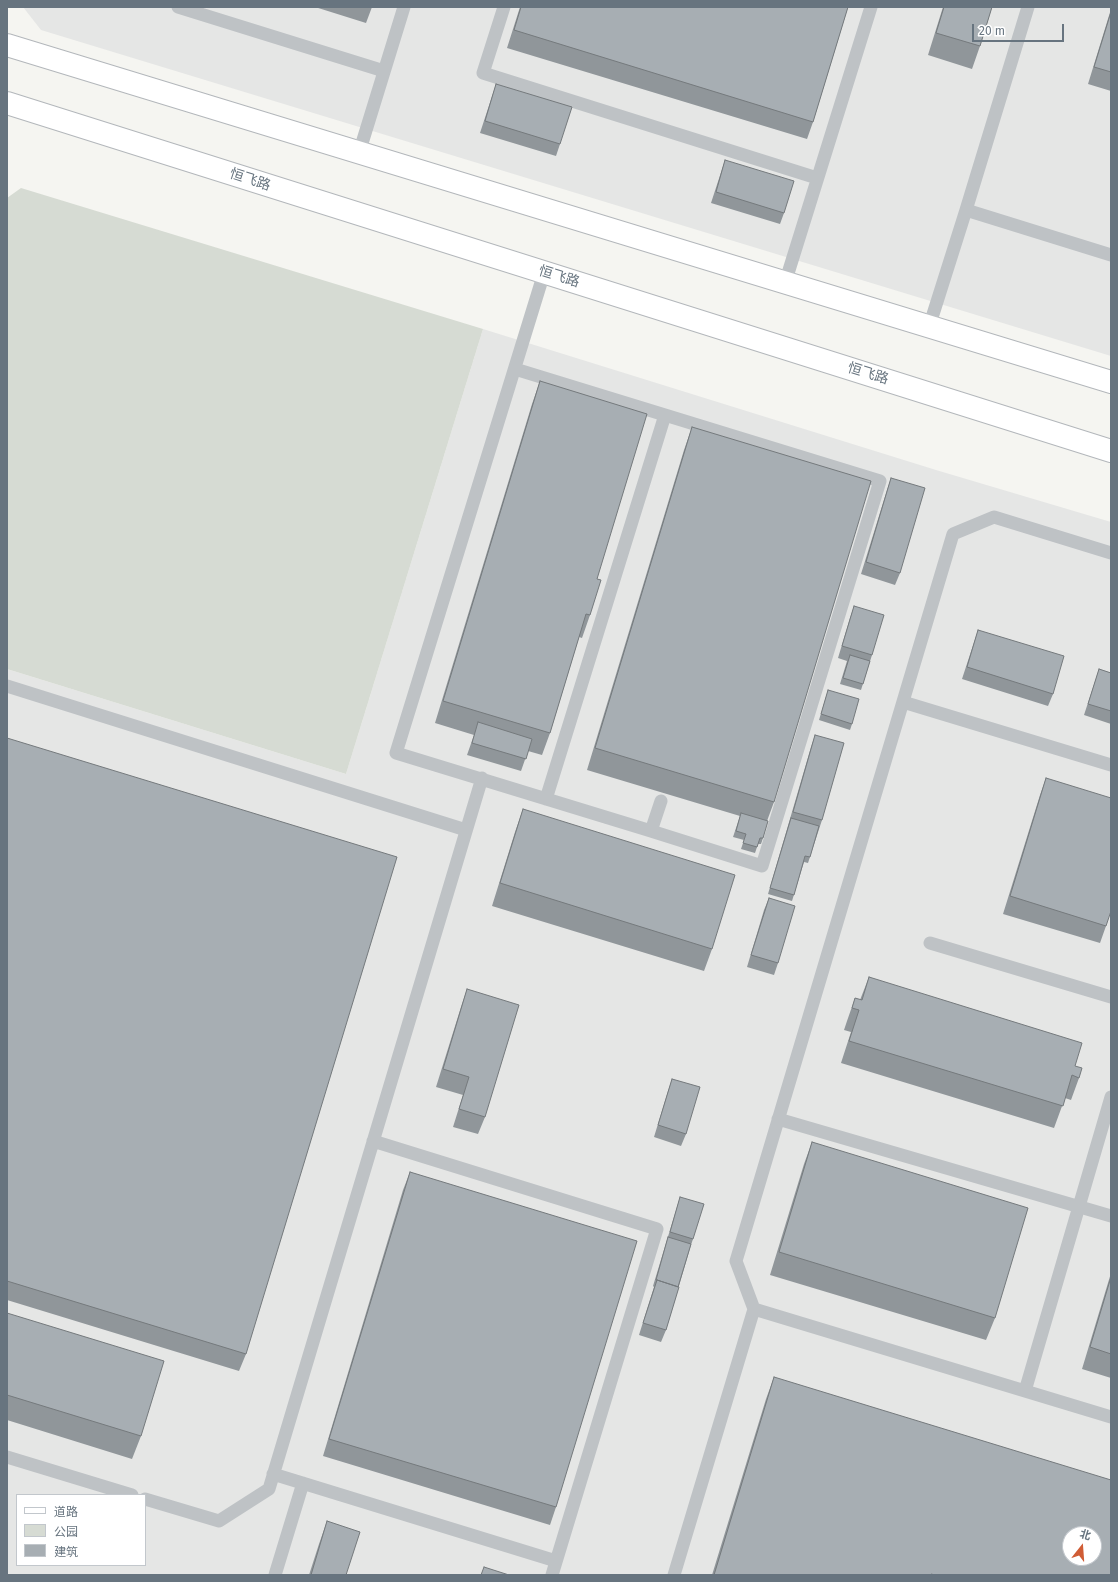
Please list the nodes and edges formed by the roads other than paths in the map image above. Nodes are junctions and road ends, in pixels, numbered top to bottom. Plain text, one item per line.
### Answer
1 (178, 7) edge
2 (404, 7) edge
3 (504, 7) edge
4 (871, 7) edge
5 (1028, 7) edge
6 (7, 45) edge
7 (384, 71) junction
8 (7, 103) edge
9 (359, 153) junction
10 (817, 178) junction
11 (966, 210) junction
12 (1111, 255) edge
13 (544, 272) junction
14 (785, 283) junction
15 (929, 326) junction
16 (514, 369) junction
17 (1111, 382) edge
18 (665, 415) junction
19 (1111, 451) edge
20 (1111, 552) edge
21 (7, 686) edge
22 (903, 702) junction
23 (1111, 765) edge
24 (482, 778) junction
25 (546, 799) junction
26 (661, 801) dead end
27 (466, 830) junction
28 (651, 831) junction
29 (930, 943) dead end
30 (1111, 997) edge
31 (1111, 1097) edge
32 (778, 1119) junction
33 (373, 1141) junction
34 (1079, 1206) junction
35 (1111, 1216) edge
36 (754, 1309) junction
37 (1025, 1390) junction
38 (1111, 1417) edge
39 (7, 1457) edge
40 (273, 1474) junction
41 (303, 1483) junction
42 (129, 1494) edge
43 (146, 1499) edge
44 (556, 1561) junction
45 (275, 1575) edge
46 (552, 1575) edge
47 (674, 1575) edge

1 - 7 lane
2 - 7 lane
3 - 10 lane
4 - 10 lane
5 - 11 lane
6 - 9 main road
7 - 9 lane
8 - 13 main road, 恒飞路
9 - 14 main road
10 - 14 lane
11 - 12 lane
11 - 15 lane
13 - 16 lane
13 - 19 main road, 恒飞路
14 - 15 main road
15 - 17 main road
16 - 18 lane
16 - 24 lane
18 - 25 lane
18 - 28 lane
20 - 22 lane
21 - 27 lane
22 - 23 lane
22 - 32 lane
24 - 25 lane
24 - 27 lane
25 - 28 lane
26 - 28 lane
27 - 33 lane
29 - 30 lane
31 - 34 lane
32 - 34 lane
32 - 36 lane
33 - 40 lane
33 - 44 lane
34 - 35 lane
34 - 37 lane
36 - 37 lane
36 - 47 lane
37 - 38 lane
39 - 42 lane
40 - 41 lane
40 - 43 lane
41 - 44 lane
41 - 45 lane
44 - 46 lane

